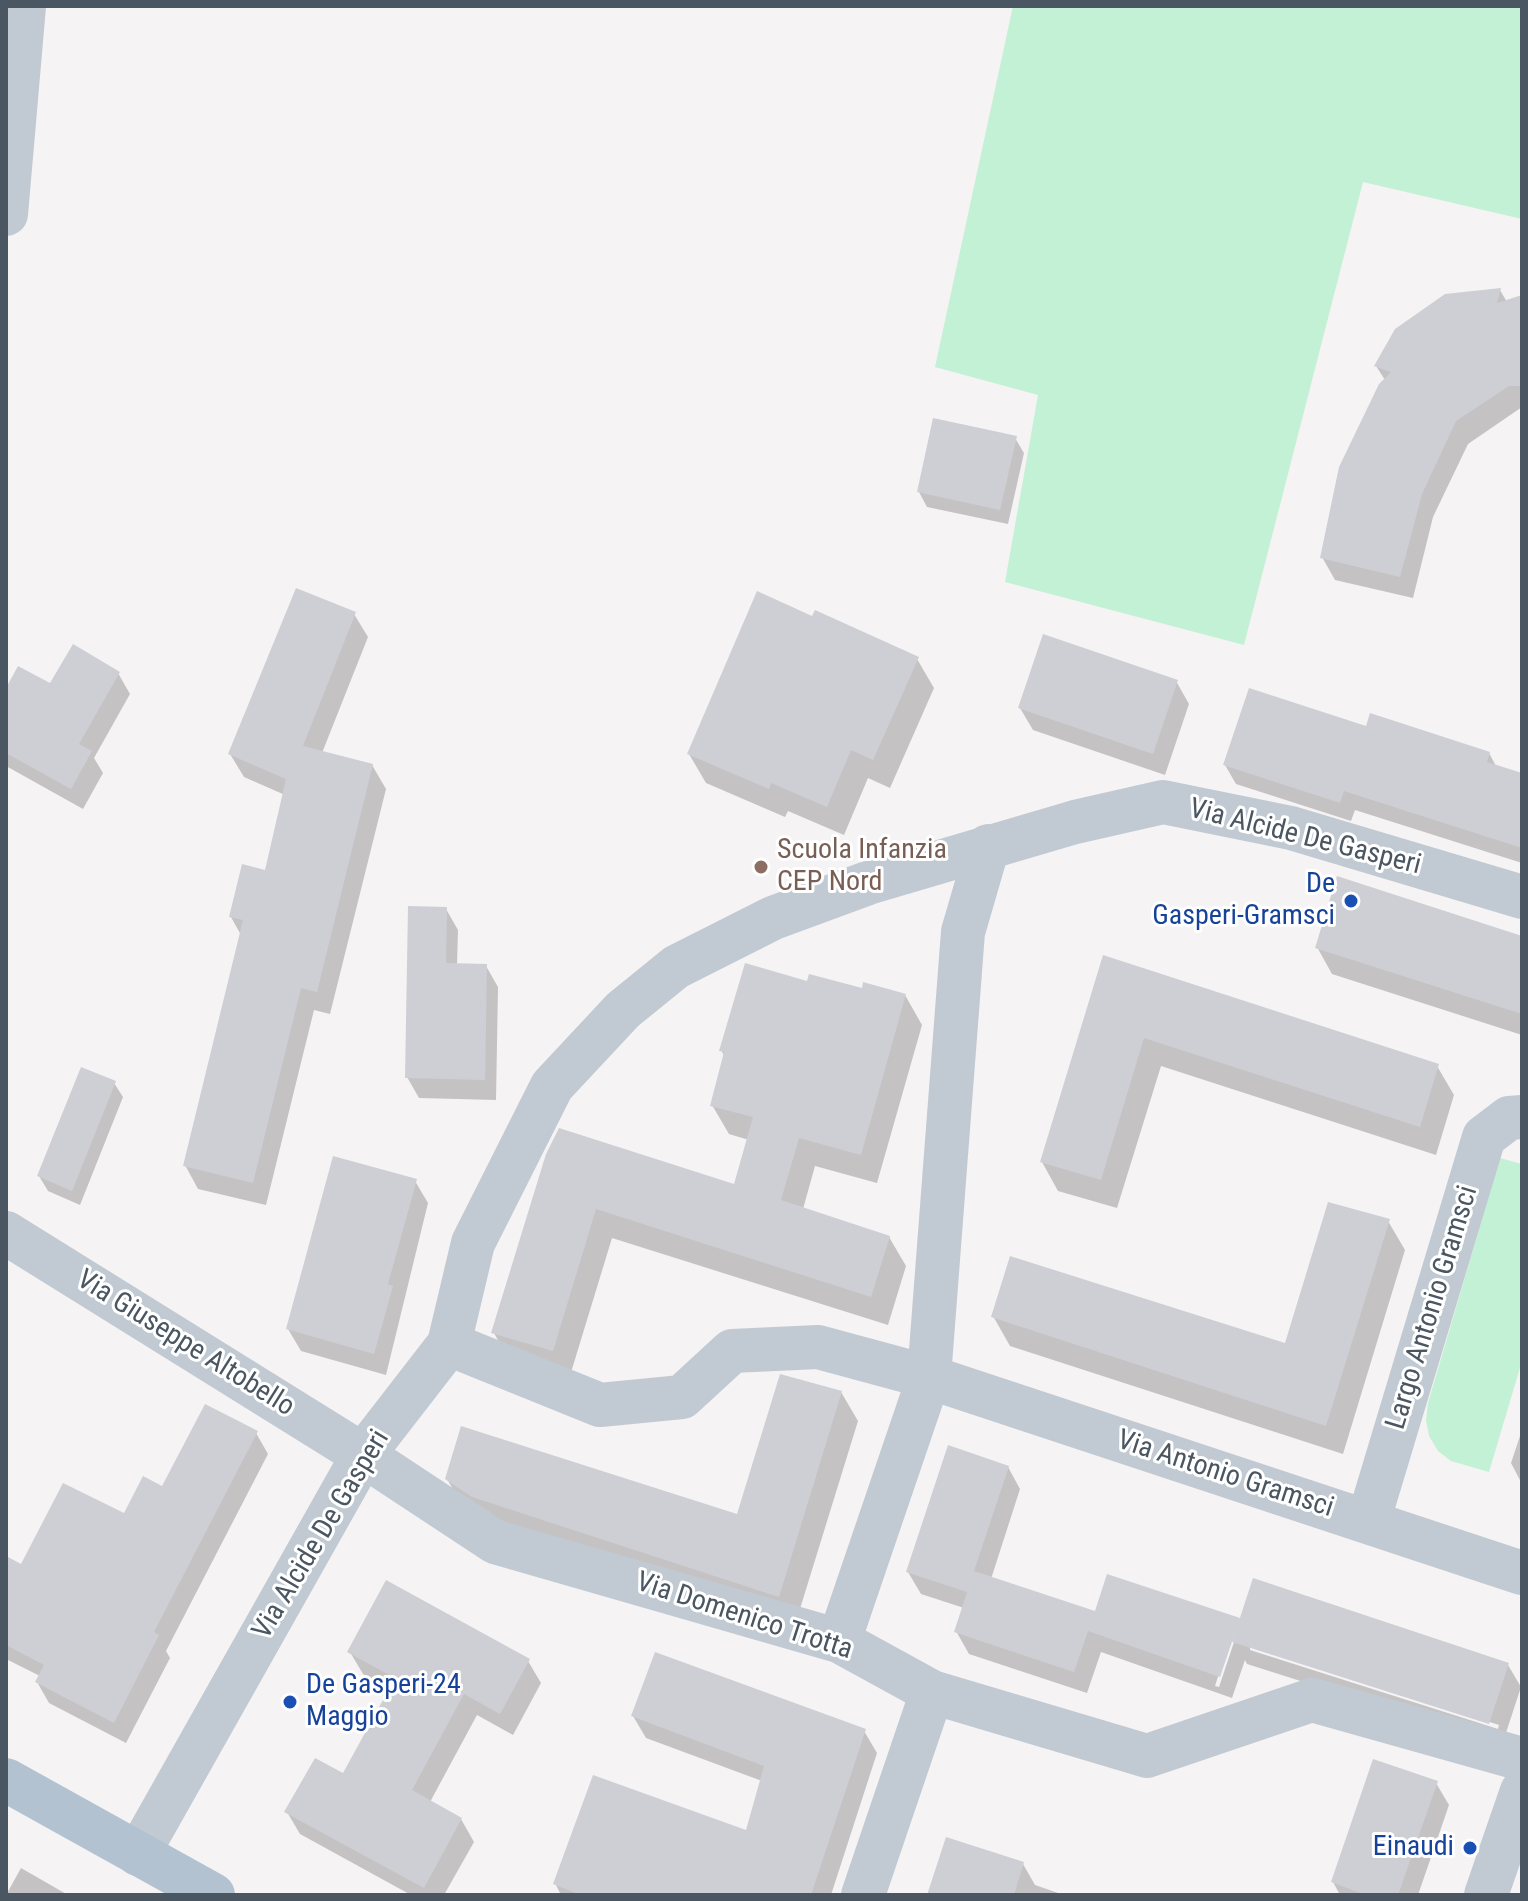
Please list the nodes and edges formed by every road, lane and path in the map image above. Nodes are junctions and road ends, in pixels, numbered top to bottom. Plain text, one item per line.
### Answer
1 (24, 6) edge
2 (6, 214) edge
3 (988, 846) junction
4 (1522, 897) edge
5 (1522, 1117) edge
6 (6, 1233) edge
7 (449, 1344) junction
8 (929, 1377) junction
9 (363, 1455) junction
10 (1368, 1522) junction
11 (1522, 1573) edge
12 (839, 1641) junction
13 (932, 1692) junction
14 (1522, 1759) edge
15 (6, 1780) edge
16 (1522, 1791) edge
17 (138, 1854) junction
18 (213, 1895) edge
19 (863, 1895) edge
20 (1486, 1895) edge

1 - 2 street
3 - 4 street, Via Alcide De Gasperi
3 - 7 street, Via Alcide De Gasperi
3 - 8 street
5 - 10 street, Largo Antonio Gramsci
6 - 9 street, Via Giuseppe Altobello
7 - 8 street, Via Antonio Gramsci
7 - 9 street, Via Alcide De Gasperi
8 - 10 street, Via Antonio Gramsci
8 - 12 street
9 - 12 street, Via Domenico Trotta
9 - 17 street, Via Alcide De Gasperi
10 - 11 street, Via Antonio Gramsci
12 - 13 street, Via Domenico Trotta
13 - 14 street, Via Domenico Trotta
13 - 19 street
15 - 17 main road
16 - 20 street
17 - 18 main road

